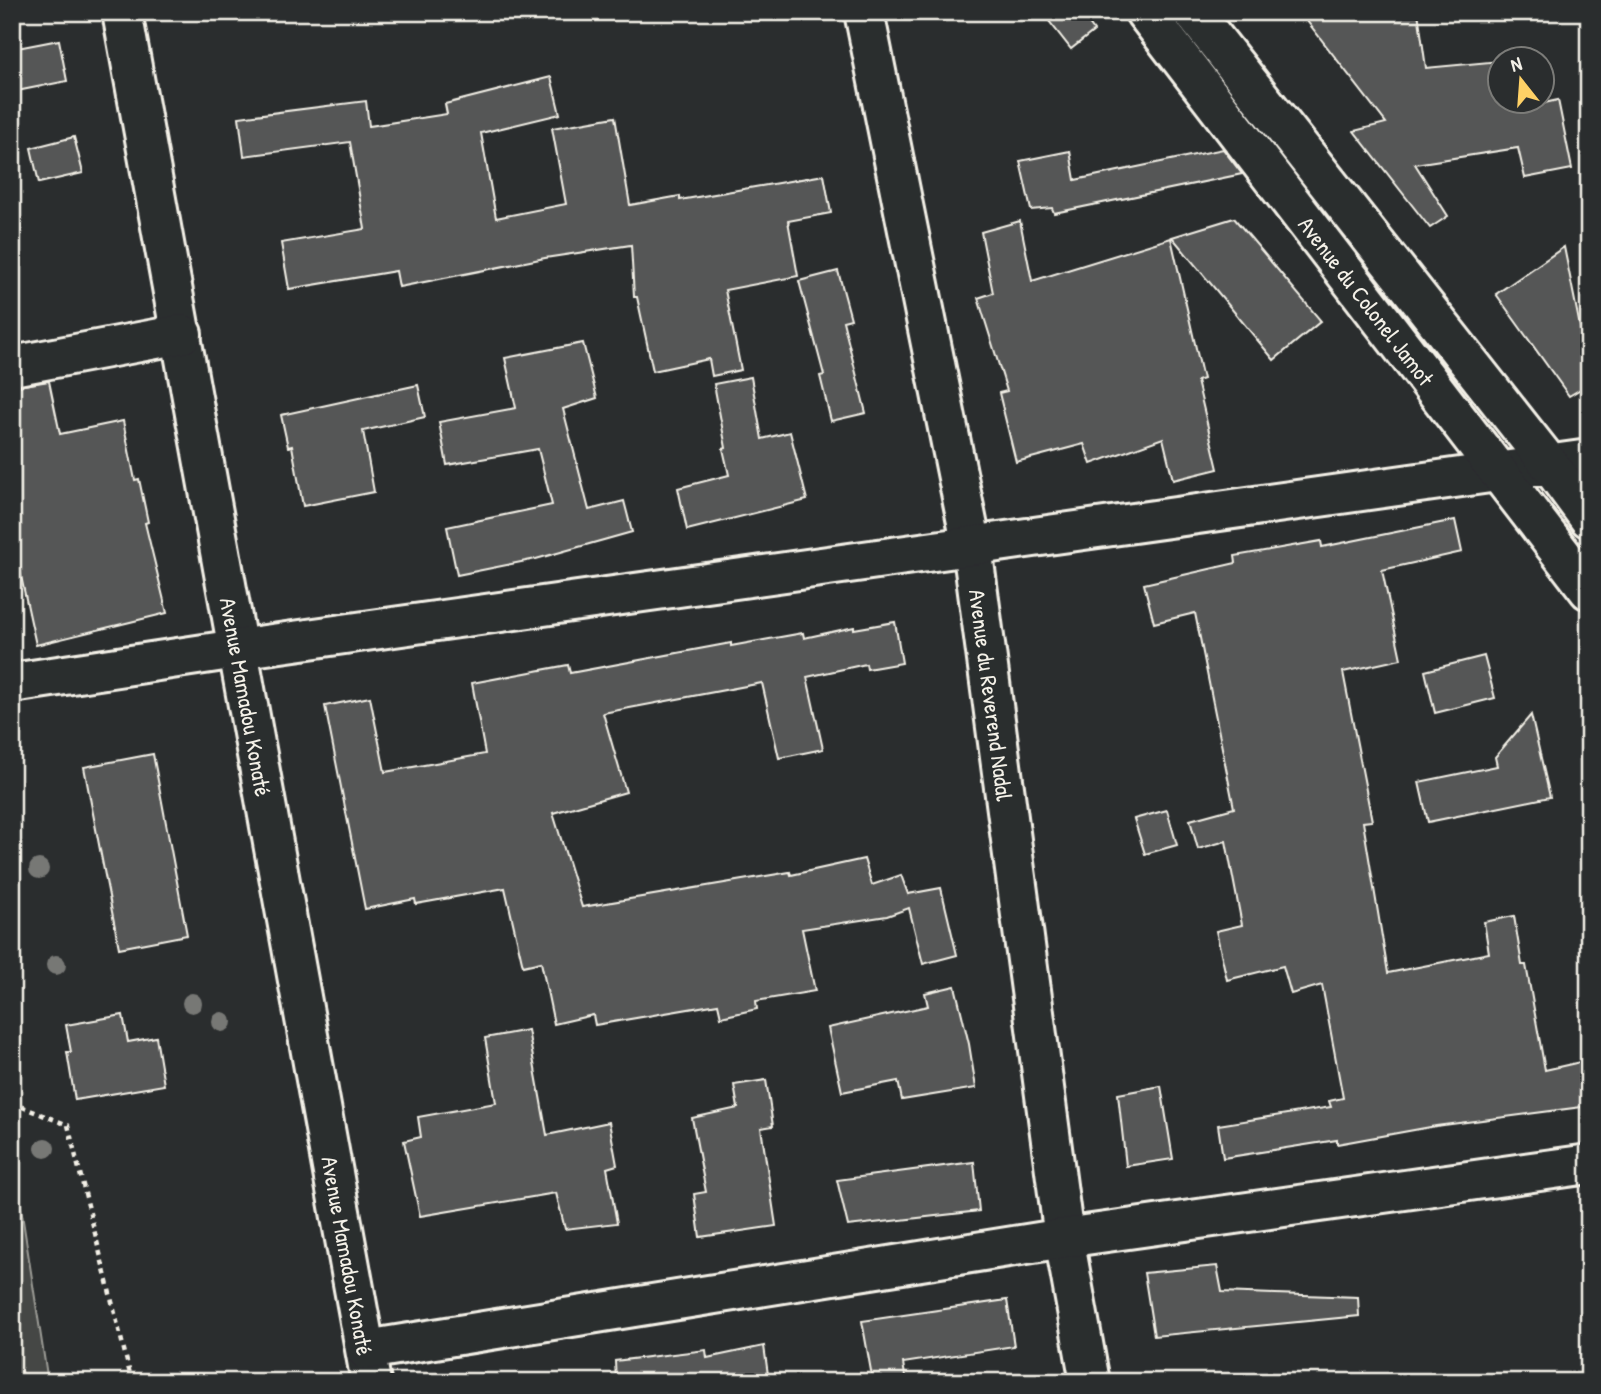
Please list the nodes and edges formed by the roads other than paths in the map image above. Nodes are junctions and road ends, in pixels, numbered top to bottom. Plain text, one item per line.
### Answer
1 (122, 12) edge
2 (864, 12) edge
3 (1145, 12) edge
4 (1193, 12) edge
5 (182, 334) junction
6 (12, 366) edge
7 (1589, 459) edge
8 (1550, 465) junction
9 (1498, 472) junction
10 (1589, 518) edge
11 (972, 547) junction
12 (1589, 590) edge
13 (237, 649) junction
14 (12, 683) edge
15 (1589, 1164) edge
16 (1065, 1238) junction
17 (369, 1366) edge
18 (1090, 1382) edge

1 - 5 street, Avenue Mamadou Konaté
2 - 11 street, Avenue du Reverend Nadal
3 - 9 street, Avenue du Colonel Jamot
4 - 8 street, Avenue du Colonel Jamot
5 - 6 street
5 - 13 street, Avenue Mamadou Konaté
7 - 8 street
8 - 9 street
8 - 10 street, Avenue du Colonel Jamot
9 - 11 street
9 - 12 street, Avenue du Colonel Jamot
11 - 13 street
11 - 16 street, Avenue du Reverend Nadal
13 - 14 street
13 - 17 street, Avenue Mamadou Konaté
15 - 16 street
16 - 17 street
16 - 18 street, Avenue du Reverend Nadal

